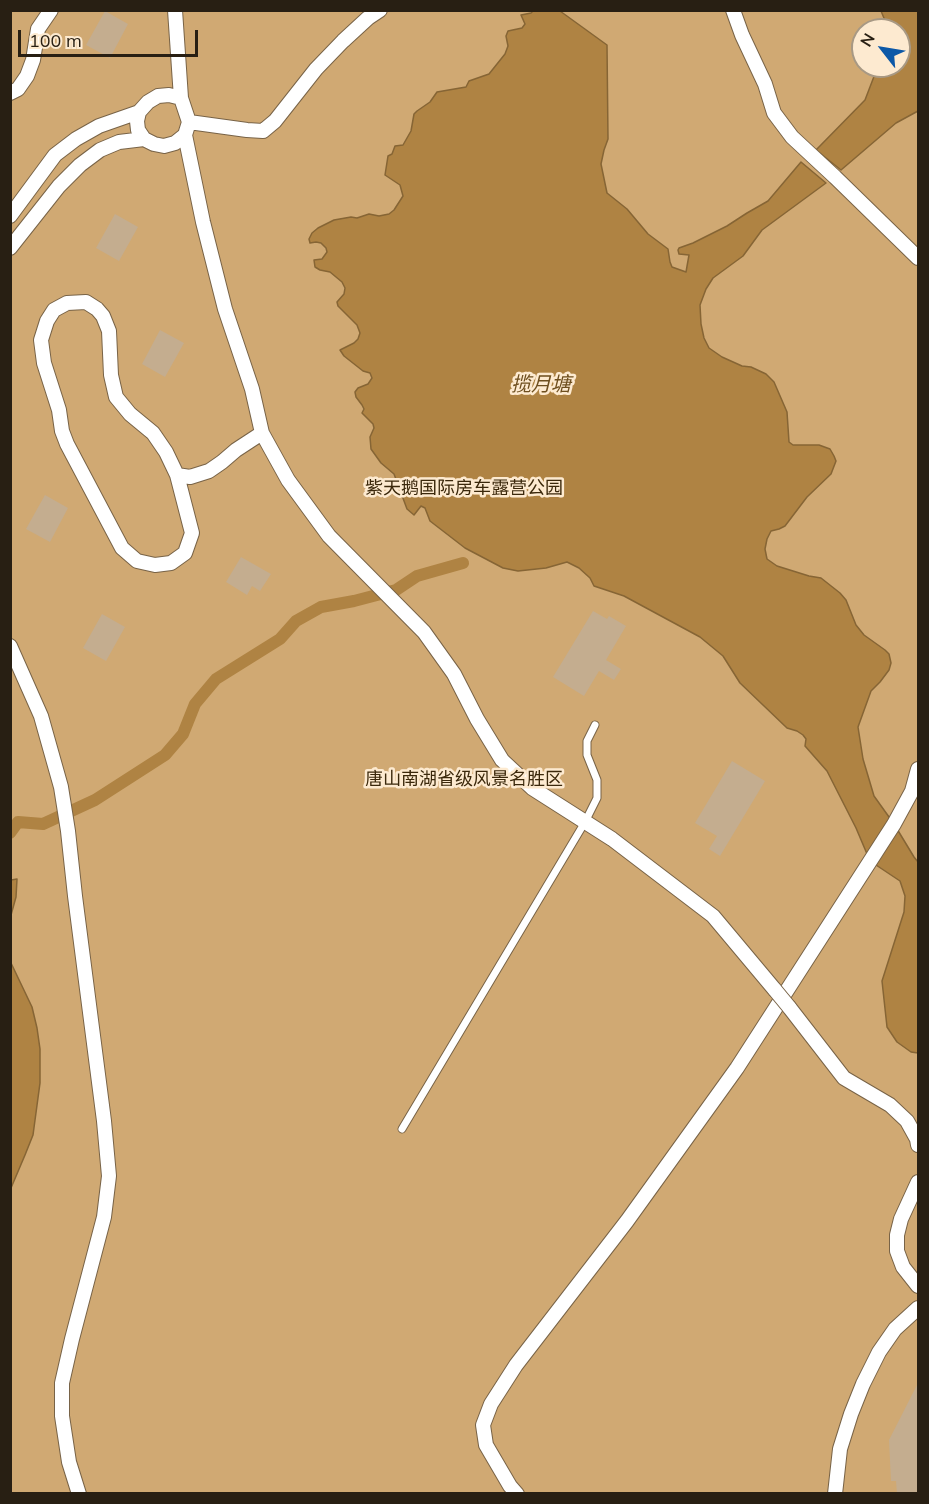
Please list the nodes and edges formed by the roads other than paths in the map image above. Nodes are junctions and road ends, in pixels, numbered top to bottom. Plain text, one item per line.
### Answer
1 (51, 10) edge
2 (175, 10) edge
3 (380, 10) edge
4 (734, 10) edge
5 (10, 93) edge
6 (181, 98) junction
7 (139, 112) junction
8 (187, 128) junction
9 (144, 139) junction
10 (10, 216) edge
11 (10, 248) edge
12 (918, 258) edge
13 (262, 434) junction
14 (177, 475) junction
15 (10, 646) edge
16 (596, 724) dead end
17 (918, 770) edge
18 (585, 822) junction
19 (402, 1129) dead end
20 (918, 1145) edge
21 (918, 1182) edge
22 (918, 1286) edge
23 (918, 1308) edge
24 (79, 1494) edge
25 (517, 1494) edge
26 (835, 1494) edge

1 - 5 street
2 - 6 street
3 - 8 street
4 - 12 street
6 - 7 street
6 - 8 street
7 - 9 street
7 - 10 street
8 - 9 street
8 - 13 street
9 - 11 street
13 - 14 street
13 - 18 street
14 - 14 street
15 - 24 street
16 - 18 lane
17 - 25 street
18 - 19 lane
18 - 20 street, bridge
21 - 22 street
23 - 26 street

